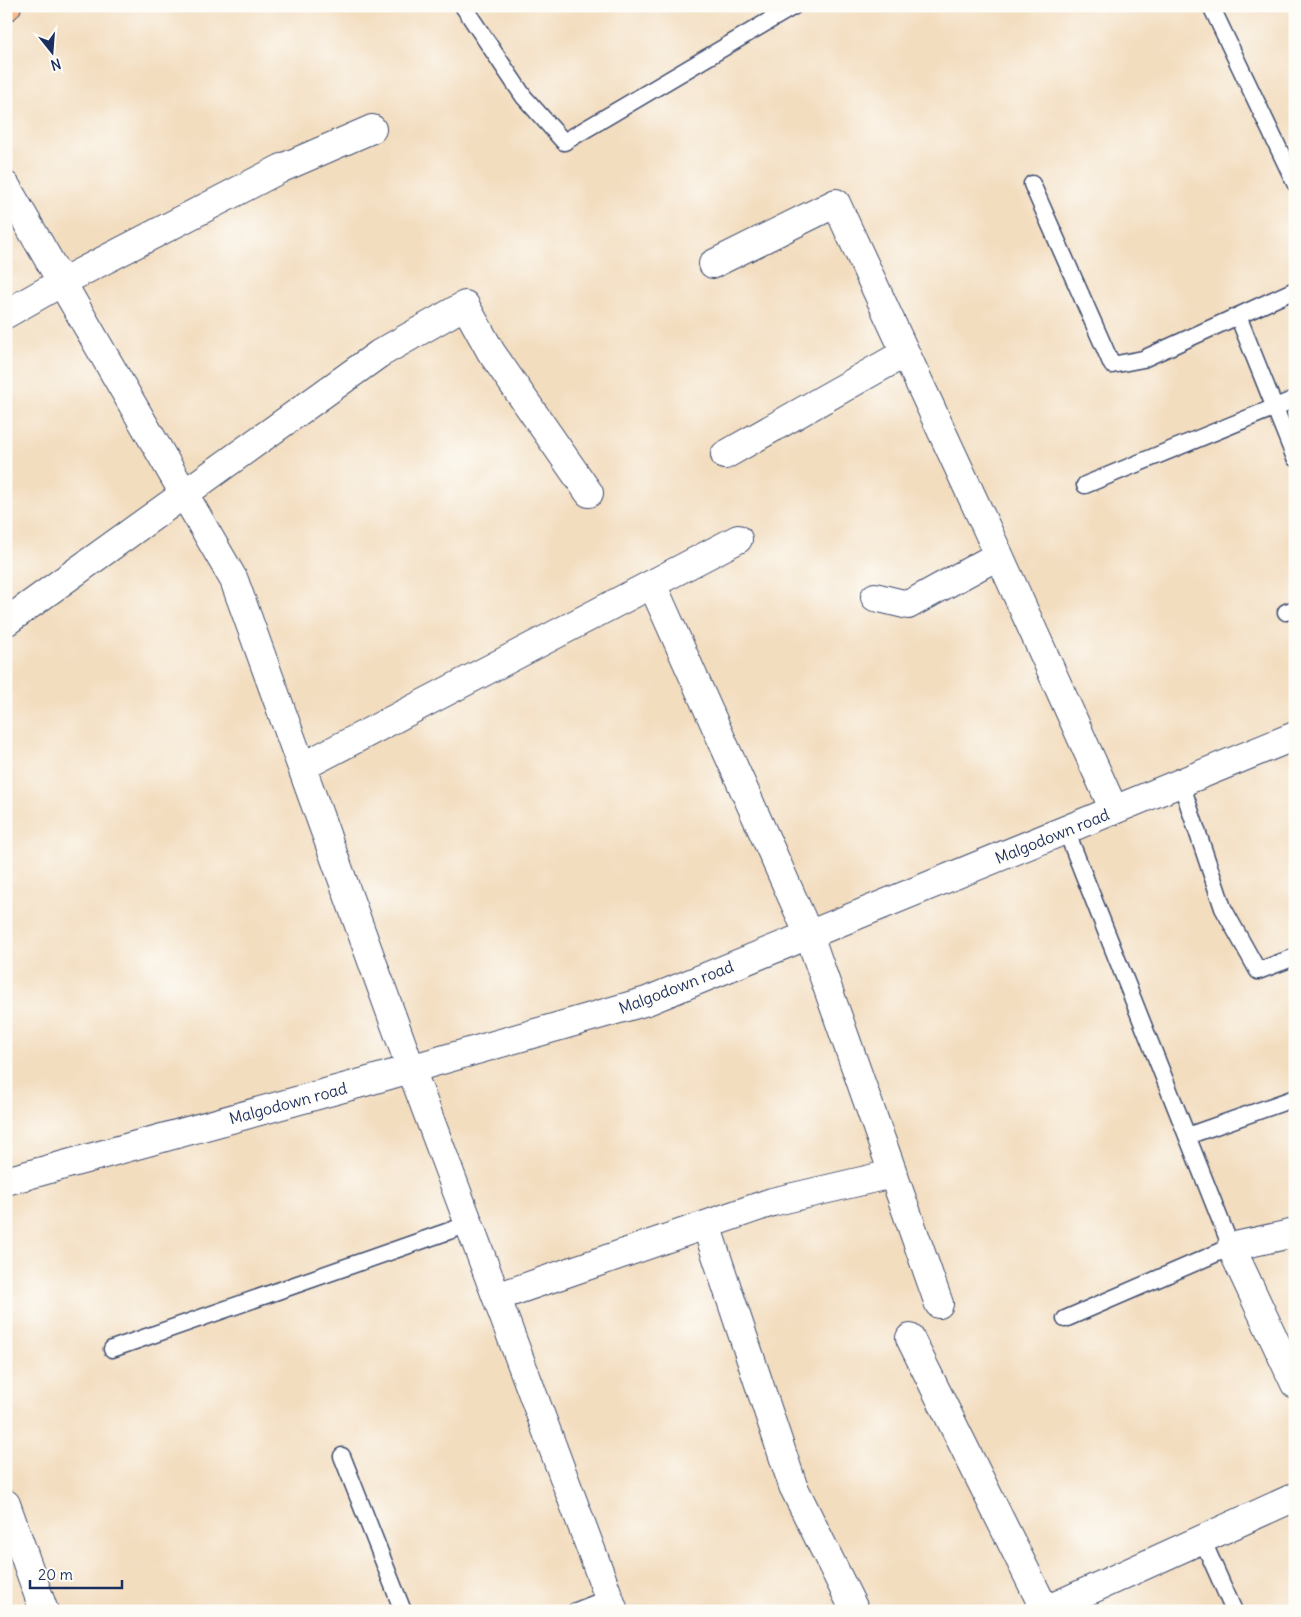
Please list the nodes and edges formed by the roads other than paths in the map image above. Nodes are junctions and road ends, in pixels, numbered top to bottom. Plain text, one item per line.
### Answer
1 (463, 6) edge
2 (794, 6) edge
3 (1211, 6) edge
4 (372, 129) dead end
5 (1295, 182) edge
6 (1032, 184) dead end
7 (6, 186) edge
8 (712, 264) dead end
9 (62, 282) junction
10 (1295, 290) edge
11 (6, 314) edge
12 (1238, 316) junction
13 (905, 353) junction
14 (1295, 399) edge
15 (1274, 408) junction
16 (726, 455) dead end
17 (1295, 458) edge
18 (1085, 485) dead end
19 (185, 493) junction
20 (589, 493) dead end
21 (738, 539) dead end
22 (999, 555) junction
23 (652, 584) junction
24 (875, 597) dead end
25 (6, 622) edge
26 (1295, 736) edge
27 (302, 767) junction
28 (1181, 783) junction
29 (1114, 810) junction
30 (1066, 830) junction
31 (809, 935) junction
32 (1295, 957) edge
33 (411, 1069) junction
34 (1295, 1098) edge
35 (1187, 1136) junction
36 (892, 1174) junction
37 (6, 1181) edge
38 (469, 1224) junction
39 (706, 1225) junction
40 (1295, 1233) edge
41 (1231, 1248) junction
42 (497, 1297) junction
43 (939, 1304) dead end
44 (1065, 1319) dead end
45 (910, 1338) dead end
46 (112, 1348) dead end
47 (1295, 1384) edge
48 (342, 1456) dead end
49 (1295, 1497) edge
50 (6, 1504) edge
51 (1202, 1539) junction
52 (612, 1604) edge
53 (44, 1611) edge
54 (403, 1611) edge
55 (576, 1611) edge
56 (855, 1611) edge
57 (1045, 1611) edge
58 (1234, 1611) edge

1 - 2 lane
3 - 5 lane
4 - 9 street
6 - 12 lane
7 - 9 street
8 - 13 street
9 - 11 street
9 - 19 street
10 - 12 lane
12 - 15 lane
13 - 16 street
13 - 22 street
14 - 15 lane
15 - 17 lane
15 - 18 lane
19 - 20 street
19 - 25 street
19 - 27 street
21 - 23 street
22 - 24 street
22 - 29 street
23 - 27 street
23 - 31 street
26 - 28 street, Malgodown road
27 - 33 street
28 - 29 street, Malgodown road
28 - 32 lane
29 - 30 street, Malgodown road
30 - 31 street, Malgodown road
30 - 35 lane
31 - 33 street, Malgodown road
31 - 36 street
33 - 37 street, Malgodown road
33 - 38 street
34 - 35 lane
35 - 41 lane
36 - 39 street
36 - 43 street
38 - 42 street
38 - 46 lane
39 - 42 street
39 - 56 street
40 - 41 street
41 - 44 lane
41 - 47 street
42 - 52 street
45 - 57 street
48 - 54 lane
49 - 51 street
50 - 53 street
51 - 57 street
51 - 58 lane
52 - 55 lane

